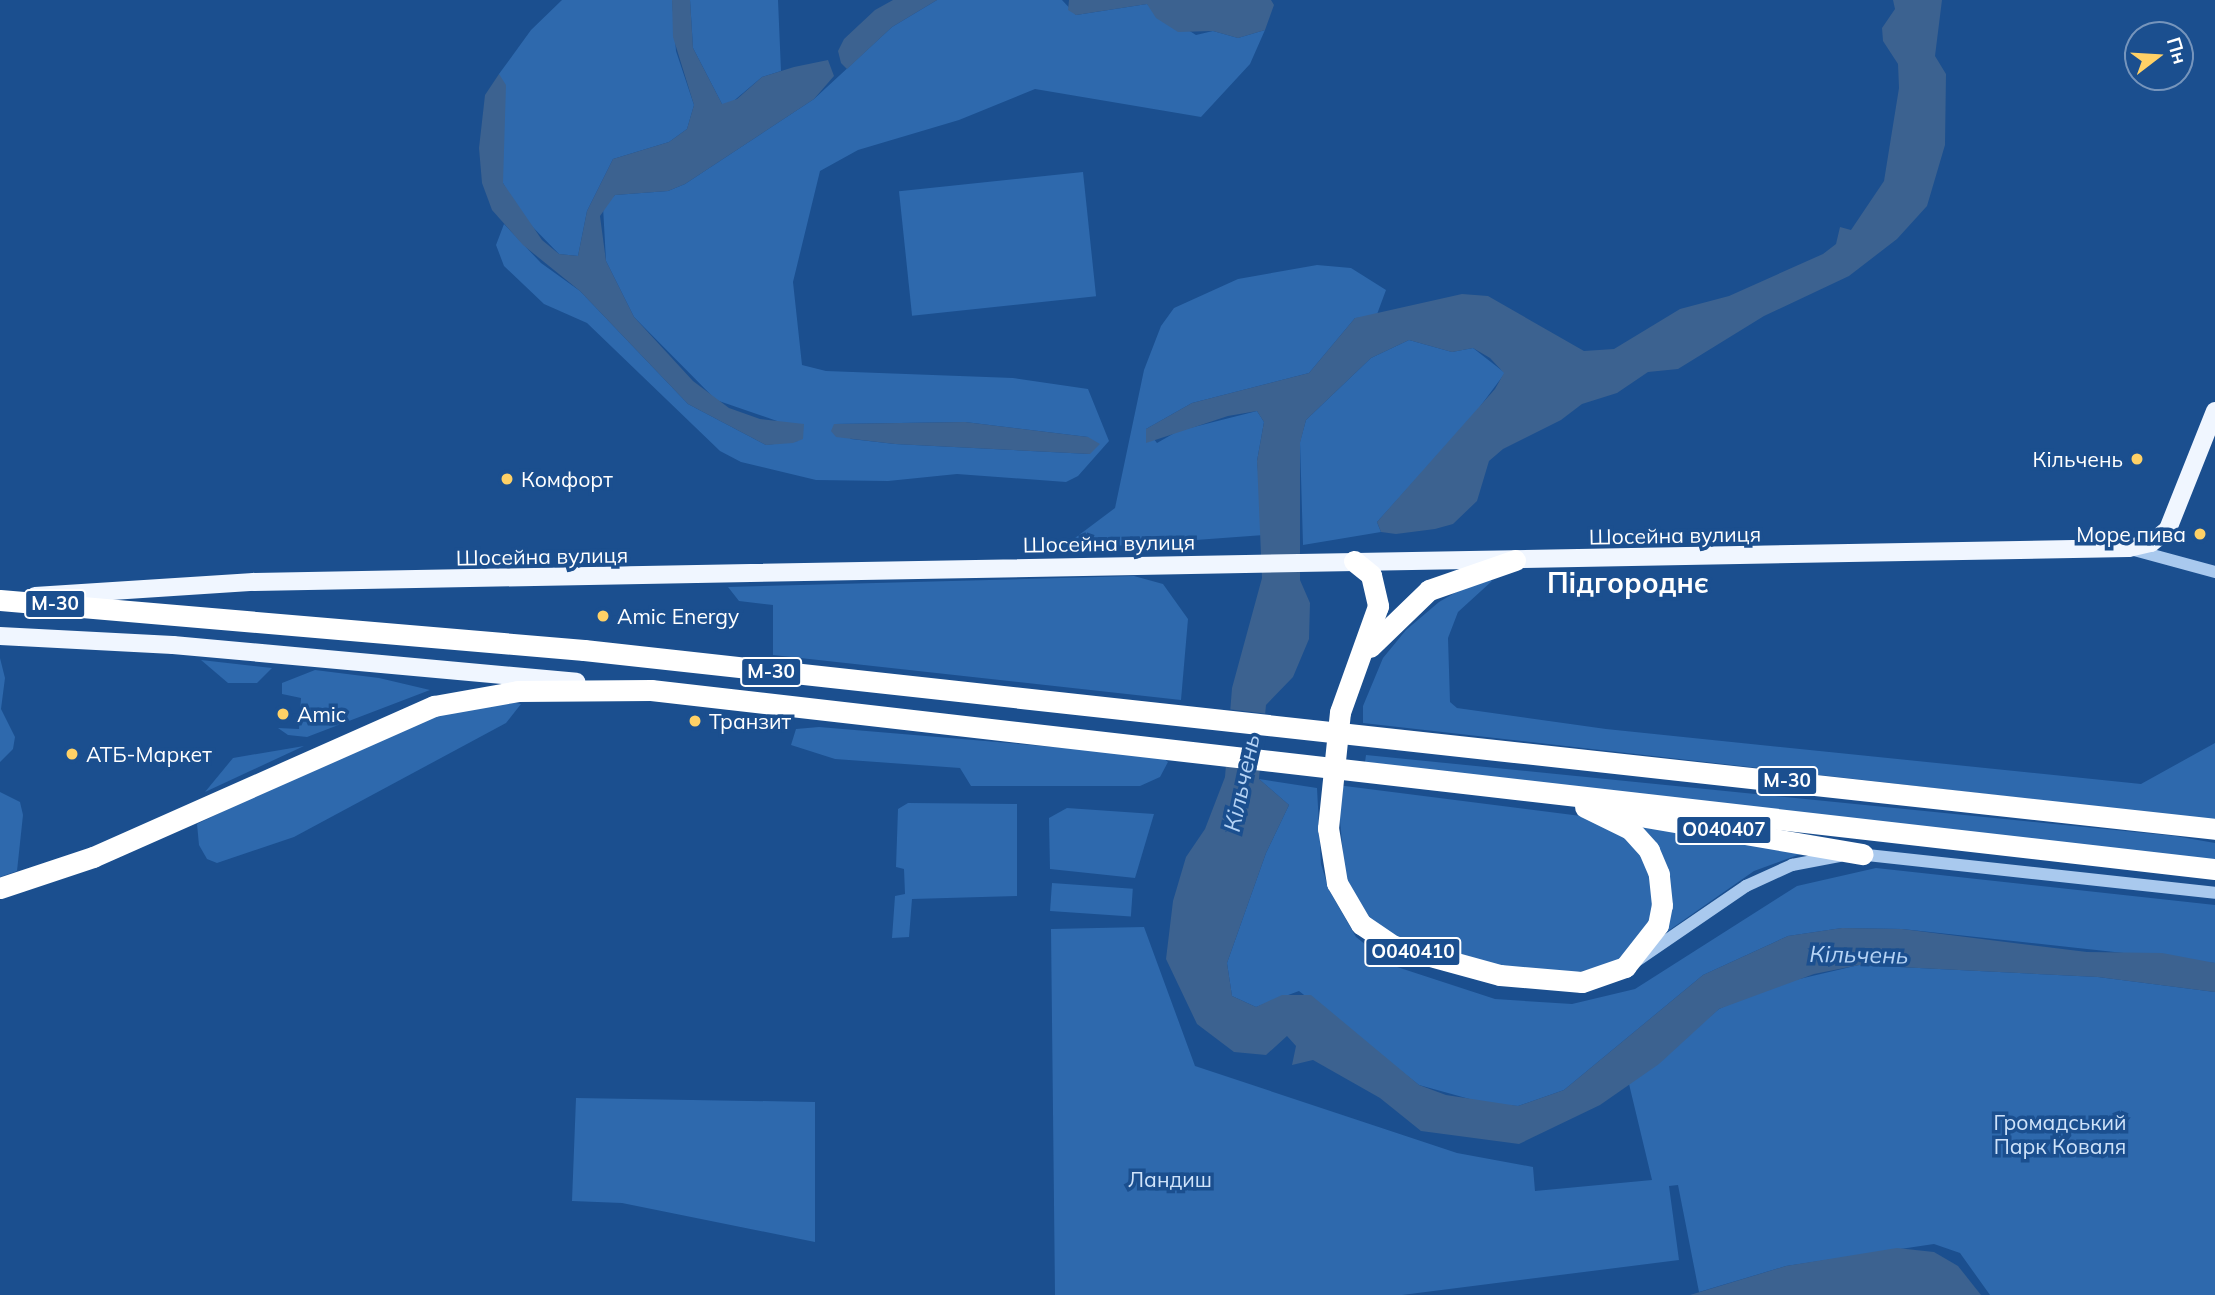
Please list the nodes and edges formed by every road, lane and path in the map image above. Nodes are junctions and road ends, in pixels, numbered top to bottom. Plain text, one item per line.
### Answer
1 (2215, 411) edge
2 (2129, 548) junction
3 (1515, 560) junction
4 (1354, 561) junction
5 (2215, 572) edge
6 (0, 599) edge
7 (0, 636) edge
8 (1353, 672) junction
9 (651, 690) junction
10 (1497, 786) junction
11 (1585, 807) junction
12 (2215, 829) edge
13 (1863, 854) junction
14 (2215, 869) edge
15 (0, 888) edge
16 (2215, 893) edge
17 (1625, 967) junction

1 - 2 main road, О040410
2 - 3 main road, Шосейна вулиця / О040410
2 - 5 street, Шосейна вулиця
3 - 4 main road, Шосейна вулиця / О040410
3 - 8 highway, О040410
4 - 6 main road, Шосейна вулиця / О040410
4 - 8 highway, О040410
6 - 12 highway, М-30
7 - 9 main road
8 - 17 highway, О040410
9 - 10 highway, М-30
9 - 15 highway, М-30
10 - 11 highway, О040410
10 - 14 highway, М-30
11 - 13 highway, О040407
11 - 17 highway, О040410
13 - 16 street, О040407
13 - 17 street

